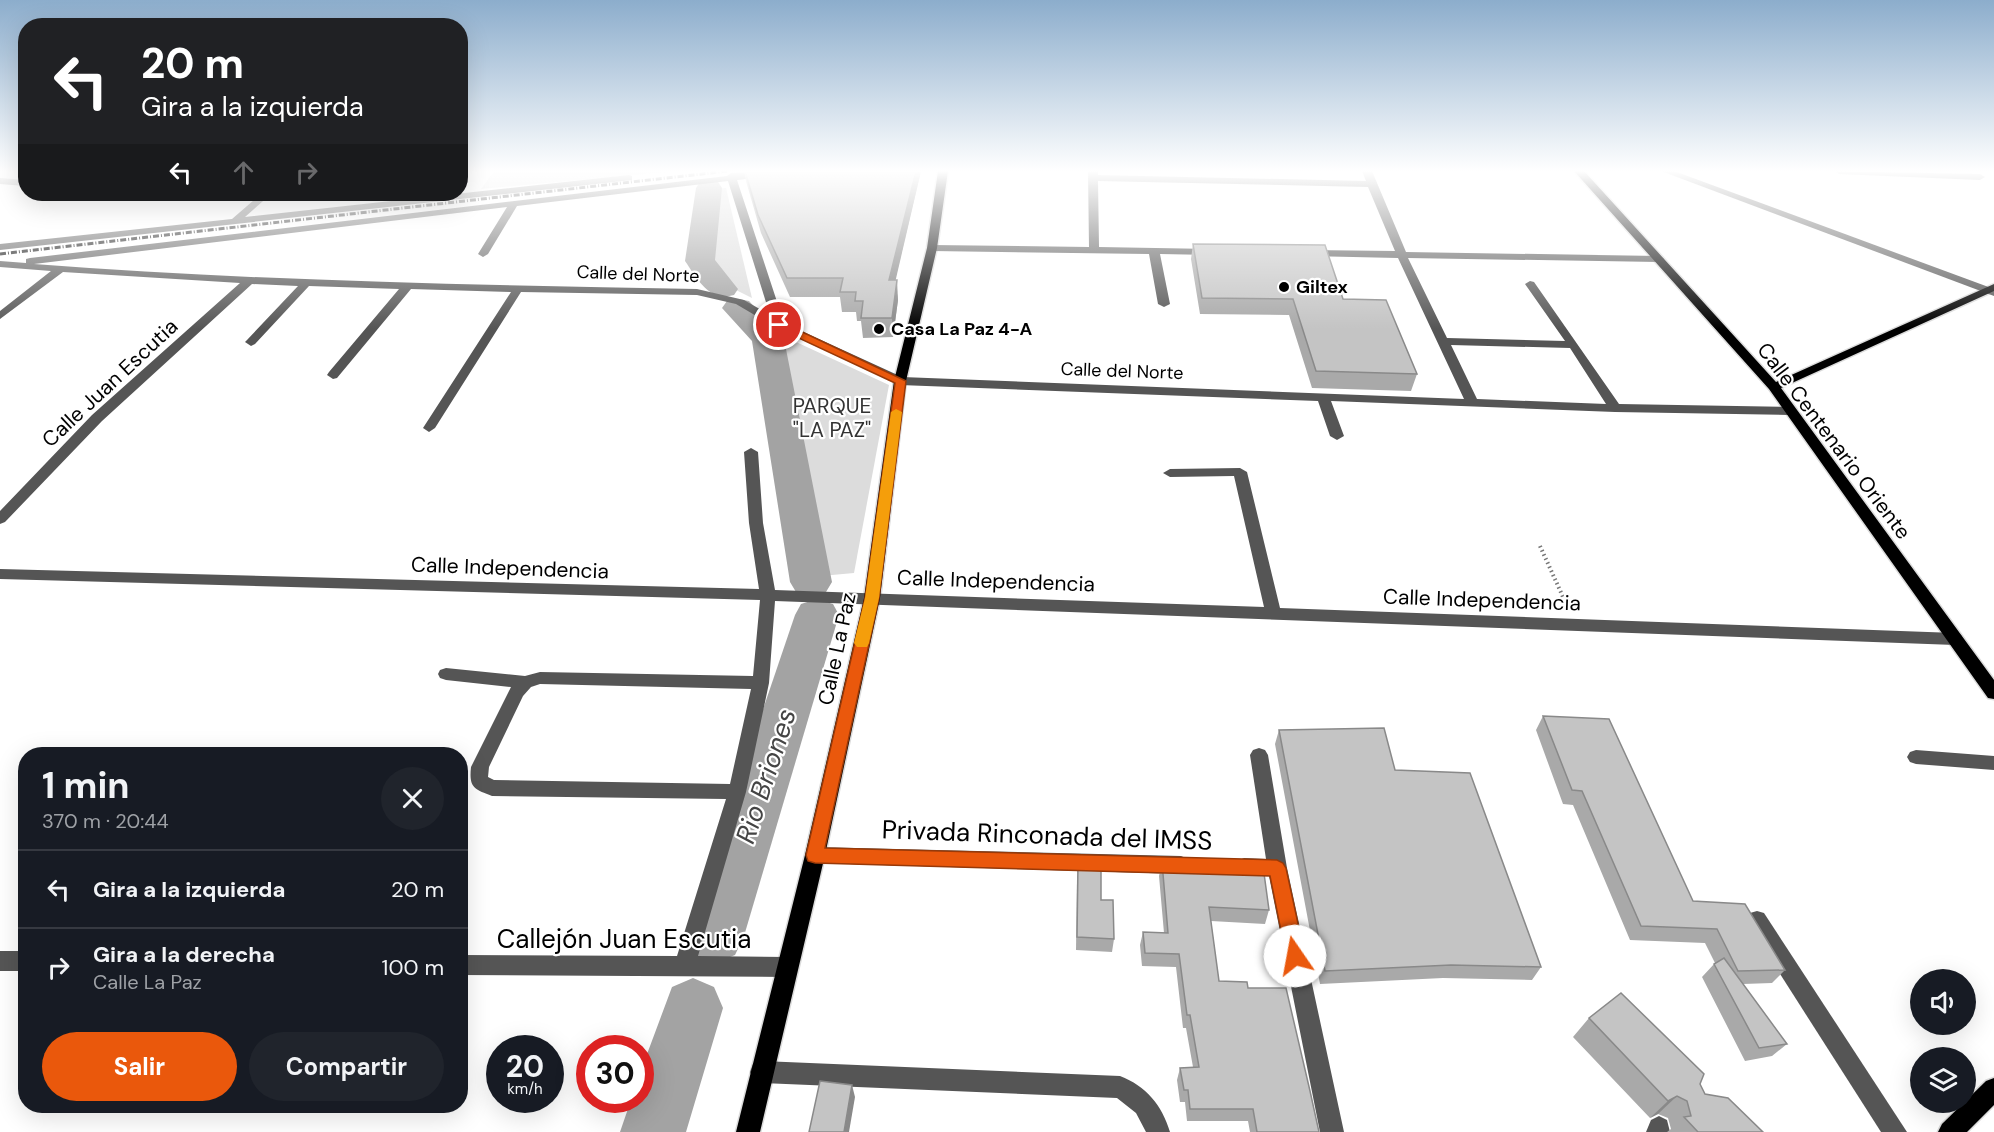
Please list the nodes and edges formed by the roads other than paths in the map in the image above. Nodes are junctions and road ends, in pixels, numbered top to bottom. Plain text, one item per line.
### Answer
1 (203, 224) edge
2 (334, 224) edge
3 (502, 224) edge
4 (746, 224) edge
5 (935, 224) edge
6 (1094, 224) edge
7 (1387, 224) edge
8 (1627, 224) edge
9 (1811, 224) edge
10 (0, 247) edge
11 (932, 248) junction
12 (1094, 250) junction
13 (1154, 251) junction
14 (1224, 252) edge
15 (1294, 253) edge
16 (483, 254) dead end
17 (1400, 255) junction
18 (1659, 259) junction
19 (0, 264) edge
20 (59, 270) junction
21 (250, 280) junction
22 (306, 283) junction
23 (1530, 284) dead end
24 (407, 287) junction
25 (518, 289) junction
26 (1992, 290) edge
27 (1164, 304) dead end
28 (0, 316) edge
29 (779, 325) junction
30 (1444, 341) junction
31 (251, 342) dead end
32 (1574, 345) junction
33 (333, 375) dead end
34 (900, 381) junction
35 (1774, 387) junction
36 (1323, 397) junction
37 (1472, 402) junction
38 (1615, 408) junction
39 (1789, 411) junction
40 (429, 428) dead end
41 (1337, 436) dead end
42 (751, 452) dead end
43 (1170, 473) dead end
44 (0, 519) edge
45 (0, 574) edge
46 (768, 596) junction
47 (872, 598) junction
48 (1273, 613) junction
49 (1955, 639) junction
50 (446, 674) dead end
51 (525, 682) junction
52 (762, 683) junction
53 (1994, 693) edge
54 (1259, 755) dead end
55 (1916, 757) dead end
56 (1994, 763) edge
57 (737, 792) junction
58 (815, 855) junction
59 (1206, 866) edge
60 (1230, 867) edge
61 (1277, 868) junction
62 (1757, 920) edge
63 (0, 961) edge
64 (18, 961) edge
65 (468, 964) edge
66 (685, 966) junction
67 (788, 967) junction
68 (761, 1072) junction
69 (1994, 1089) edge
70 (748, 1132) edge
71 (1158, 1132) edge
72 (1332, 1132) edge
73 (1895, 1132) edge
74 (1950, 1132) edge

1 - 10 street
2 - 19 street
3 - 16 street
4 - 29 street
5 - 11 main road, Calle La Paz
6 - 12 street
7 - 17 street
8 - 18 main road, Calle Centenario Oriente
9 - 26 street
11 - 12 street
11 - 34 main road, Calle La Paz
12 - 13 street
13 - 14 street
13 - 27 street
15 - 17 street
17 - 18 street
17 - 30 street
18 - 35 main road, Calle Centenario Oriente
19 - 20 street, Calle del Norte
20 - 21 street, Calle del Norte
20 - 28 street
21 - 22 street, Calle del Norte
21 - 44 street, Calle Juan Escutia
22 - 24 street, Calle del Norte
22 - 31 street
23 - 32 street
24 - 25 street, Calle del Norte
24 - 33 street
25 - 29 street, Calle del Norte
25 - 40 street
26 - 35 main road
29 - 34 street, Calle del Norte
30 - 32 street
30 - 37 street
32 - 38 street
34 - 36 street, Calle del Norte
34 - 47 main road, Calle La Paz
35 - 39 main road, Calle Centenario Oriente
36 - 37 street, Calle del Norte
36 - 41 street
37 - 38 street, Calle del Norte
38 - 39 street, Calle del Norte
39 - 49 main road, Calle Centenario Oriente
42 - 46 street
43 - 48 street
45 - 46 street, Calle Independencia
46 - 47 street, Calle Independencia
46 - 52 street
47 - 48 street, Calle Independencia
47 - 58 main road, Calle La Paz
48 - 49 street, Calle Independencia
49 - 53 main road, Calle Centenario Oriente
50 - 51 street
51 - 52 street
51 - 57 street
52 - 57 street
54 - 61 street
55 - 56 street
57 - 66 street
58 - 59 street, Privada Rinconada del IMSS
58 - 67 main road, Calle La Paz
60 - 61 street, Privada Rinconada del IMSS
61 - 72 street
62 - 73 street
63 - 64 street
65 - 66 street, Callejón Juan Escutia
66 - 67 street, Callejón Juan Escutia
67 - 68 main road, Calle La Paz
68 - 70 main road, Calle La Paz
68 - 71 street
69 - 74 main road

